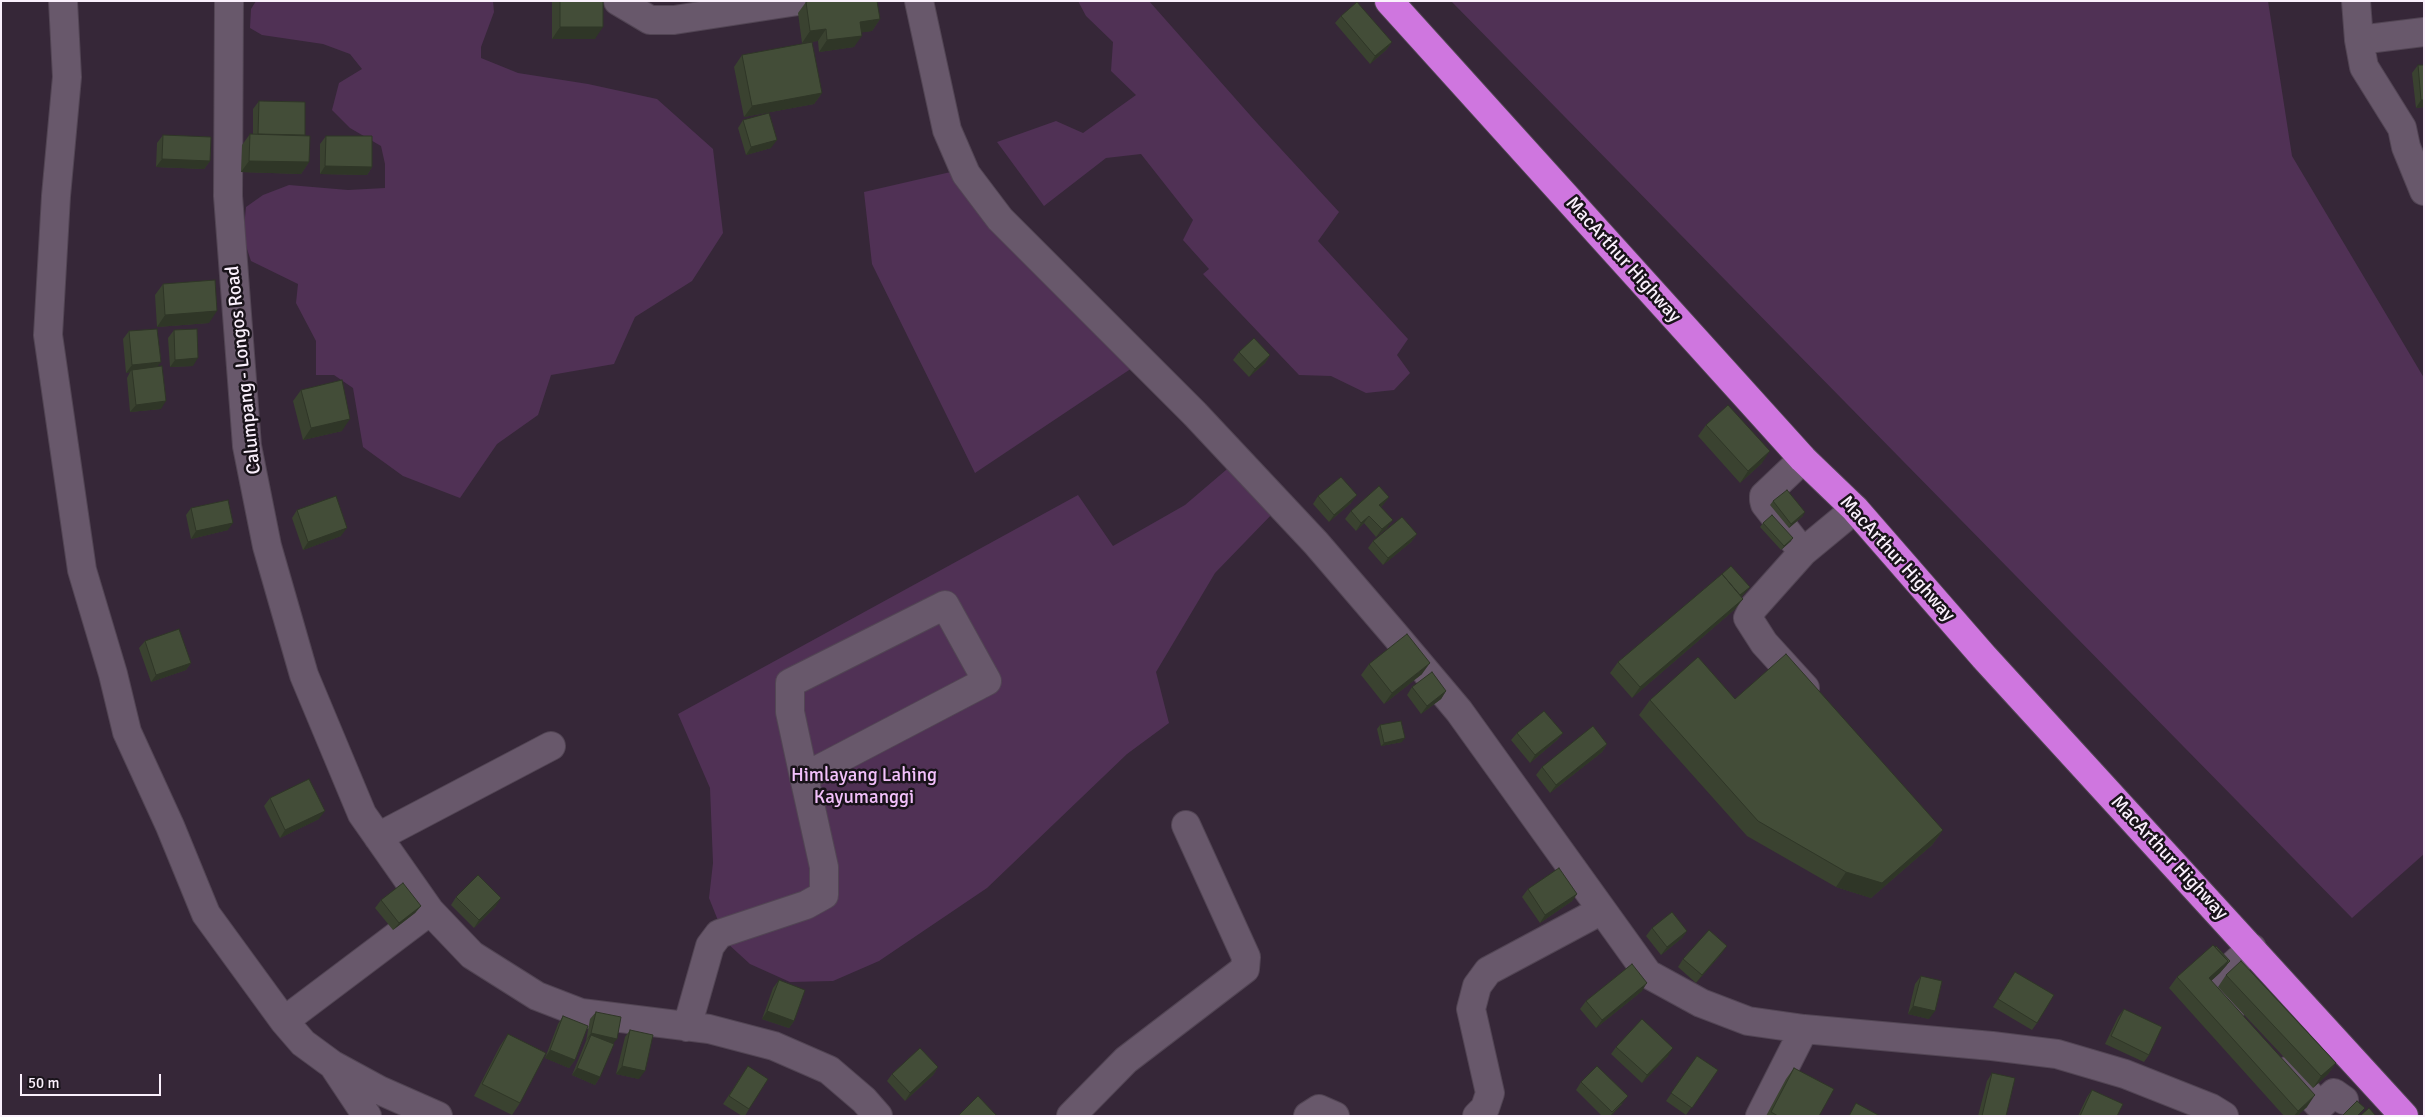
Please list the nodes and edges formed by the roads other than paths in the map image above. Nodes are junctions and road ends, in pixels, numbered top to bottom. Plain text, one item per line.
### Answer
1 (63, 1) edge
2 (229, 1) edge
3 (618, 1) edge
4 (798, 1) edge
5 (919, 1) edge
6 (1389, 1) edge
7 (2356, 1) edge
8 (2424, 32) edge
9 (2358, 40) junction
10 (2413, 126) edge
11 (2424, 191) edge
12 (1803, 459) junction
13 (1855, 509) junction
14 (1803, 552) junction
15 (1824, 709) edge
16 (551, 746) dead end
17 (804, 777) junction
18 (1186, 825) dead end
19 (378, 837) junction
20 (1602, 910) junction
21 (430, 911) junction
22 (2252, 948) junction
23 (284, 1021) junction
24 (2244, 1026) edge
25 (687, 1027) junction
26 (1804, 1029) junction
27 (2271, 1054) edge
28 (333, 1065) junction
29 (2367, 1077) junction
30 (2176, 1105) edge
31 (2336, 1108) edge
32 (367, 1116) edge
33 (438, 1116) edge
34 (878, 1116) edge
35 (1071, 1116) edge
36 (1308, 1116) edge
37 (1335, 1116) edge
38 (1477, 1116) edge
39 (1760, 1116) edge
40 (2224, 1116) edge
41 (2404, 1116) edge

1 - 23 street
2 - 19 street, Calumpang - Longos Road
3 - 4 street
5 - 20 street
6 - 12 highway, MacArthur Highway
7 - 9 street
8 - 9 street
9 - 10 street
10 - 11 street
12 - 13 highway, MacArthur Highway
12 - 14 street
13 - 14 street
13 - 22 highway, MacArthur Highway
14 - 15 street
16 - 19 street
17 - 17 street
17 - 25 street
18 - 35 street
19 - 21 street, Calumpang - Longos Road
20 - 26 street
20 - 38 street
21 - 23 street
21 - 25 street, Calumpang - Longos Road
22 - 24 street
22 - 29 highway, MacArthur Highway
23 - 28 street
25 - 34 street, Calumpang - Longos Road
26 - 30 street
26 - 39 street
27 - 31 street
28 - 32 street
28 - 33 street
29 - 31 street
29 - 41 highway, MacArthur Highway
30 - 40 street
36 - 37 street

